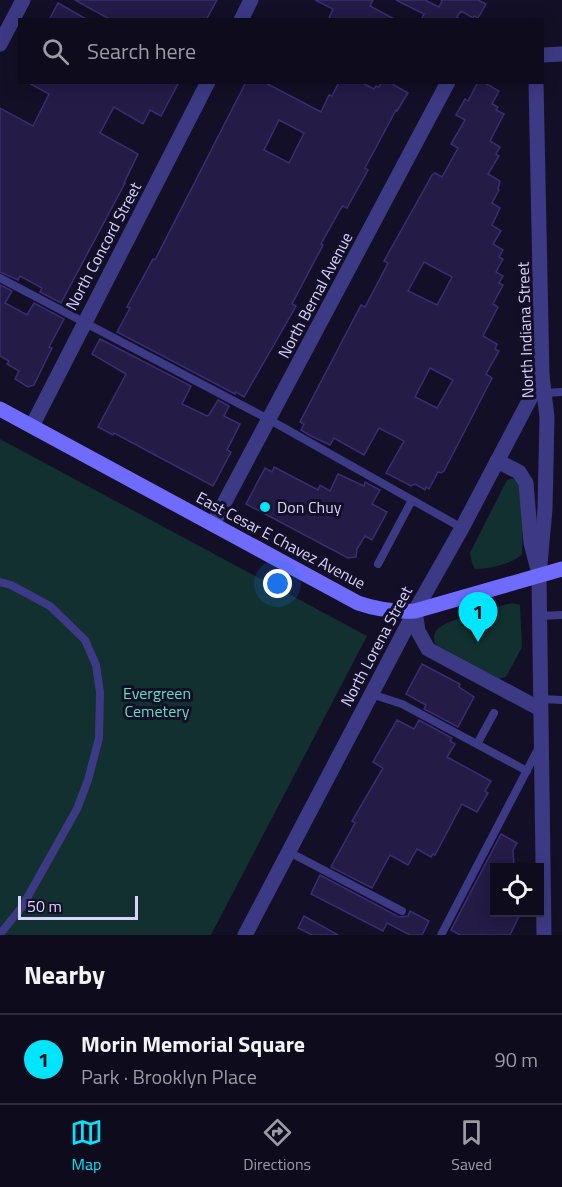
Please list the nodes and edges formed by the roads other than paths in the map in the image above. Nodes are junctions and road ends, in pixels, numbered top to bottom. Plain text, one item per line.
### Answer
1 (23, 0) edge
2 (251, 0) edge
3 (242, 18) edge
4 (0, 44) edge
5 (562, 54) edge
6 (544, 55) edge
7 (207, 84) edge
8 (447, 84) edge
9 (536, 84) edge
10 (0, 278) edge
11 (84, 322) junction
12 (542, 375) junction
13 (562, 392) edge
14 (544, 393) junction
15 (0, 409) edge
16 (270, 420) junction
17 (32, 426) junction
18 (497, 461) junction
19 (412, 500) junction
20 (213, 524) junction
21 (462, 528) junction
22 (378, 564) dead end
23 (562, 569) edge
24 (539, 575) junction
25 (0, 582) edge
26 (415, 611) junction
27 (562, 615) edge
28 (540, 616) junction
29 (371, 694) junction
30 (562, 699) edge
31 (540, 704) junction
32 (494, 712) dead end
33 (477, 744) junction
34 (541, 744) junction
35 (527, 771) junction
36 (289, 852) junction
37 (402, 911) dead end
38 (0, 918) edge
39 (3, 930) edge
40 (245, 935) edge
41 (441, 935) edge
42 (544, 935) edge

1 - 4 street
2 - 3 street
5 - 6 street
7 - 11 street, North Concord Street
8 - 16 street, North Bernal Avenue
9 - 12 street, North Indiana Street
10 - 11 lane
11 - 16 lane
11 - 17 street, North Concord Street
12 - 14 street, North Indiana Street
12 - 18 street, North Lorena Street
13 - 14 lane
14 - 24 street, North Indiana Street
15 - 17 main road, East Cesar E Chavez Avenue
16 - 19 lane
16 - 20 street, North Bernal Avenue
17 - 20 main road, East Cesar E Chavez Avenue
18 - 21 street, North Lorena Street
18 - 24 street, North Indiana Street
19 - 21 lane
19 - 22 lane
20 - 26 main road, East Cesar E Chavez Avenue
21 - 26 street, North Lorena Street
23 - 24 main road, East Cesar E Chavez Avenue
24 - 26 main road, East Cesar E Chavez Avenue
24 - 28 street, North Indiana Street
25 - 39 lane
26 - 29 street, North Lorena Street
26 - 31 street
27 - 28 lane
28 - 31 street, North Indiana Street
29 - 33 lane
29 - 36 street, North Lorena Street
30 - 31 lane
31 - 34 street, North Indiana Street
32 - 33 lane
33 - 35 lane
34 - 35 lane
34 - 42 street, North Indiana Street
35 - 41 lane
36 - 37 lane
36 - 40 street, North Lorena Street
38 - 39 lane

